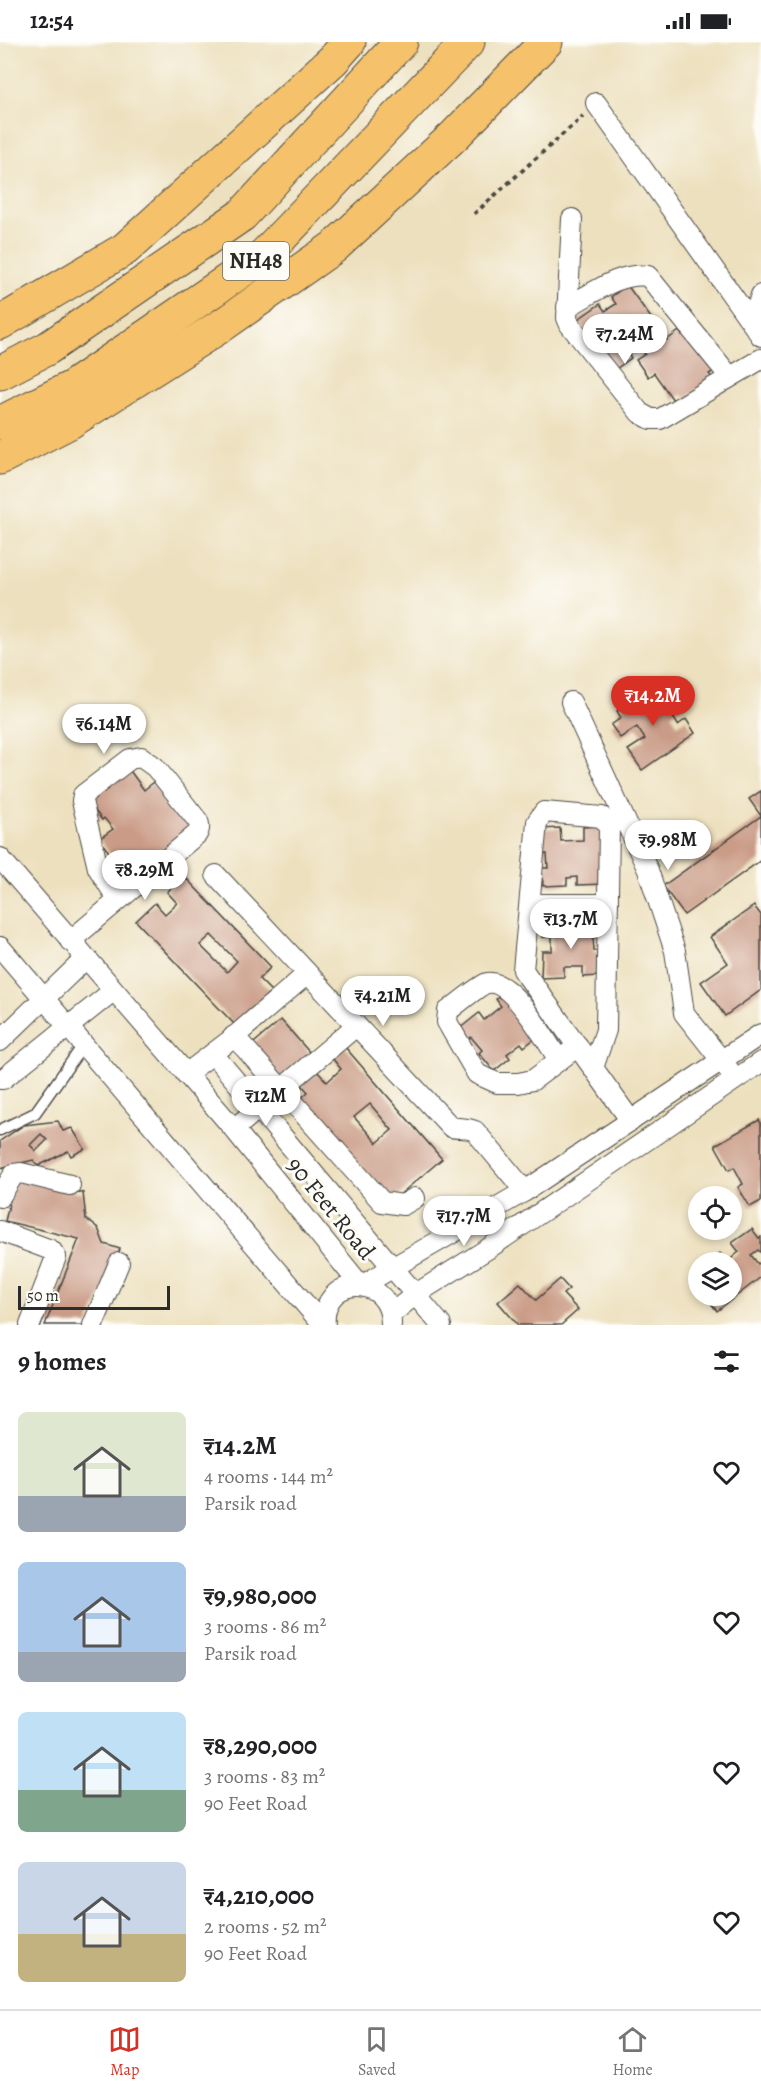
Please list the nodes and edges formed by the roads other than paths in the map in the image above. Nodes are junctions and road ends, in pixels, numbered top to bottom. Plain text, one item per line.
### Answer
1 (349, 42) edge
2 (401, 42) edge
3 (468, 42) edge
4 (546, 42) edge
5 (596, 104) road end
6 (573, 219) dead end
7 (761, 295) edge
8 (567, 307) junction
9 (0, 323) edge
10 (757, 329) edge
11 (761, 359) edge
12 (0, 373) edge
13 (730, 377) junction
14 (0, 423) edge
15 (0, 458) edge
16 (571, 702) dead end
17 (0, 858) edge
18 (216, 875) dead end
19 (118, 900) junction
20 (530, 904) junction
21 (608, 904) junction
22 (70, 941) junction
23 (0, 947) edge
24 (85, 959) junction
25 (307, 974) junction
26 (113, 991) junction
27 (43, 999) junction
28 (356, 1026) junction
29 (69, 1027) junction
30 (761, 1034) edge
31 (234, 1036) junction
32 (0, 1041) edge
33 (84, 1044) junction
34 (578, 1046) junction
35 (741, 1048) junction
36 (213, 1054) junction
37 (559, 1060) junction
38 (721, 1061) junction
39 (593, 1068) junction
40 (759, 1069) edge
41 (186, 1074) junction
42 (0, 1079) edge
43 (735, 1079) junction
44 (282, 1090) junction
45 (259, 1109) junction
46 (631, 1121) junction
47 (234, 1129) junction
48 (0, 1130) edge
49 (70, 1185) dead end
50 (525, 1191) junction
51 (1, 1195) edge
52 (415, 1198) dead end
53 (469, 1223) junction
54 (0, 1231) edge
55 (489, 1248) junction
56 (118, 1263) dead end
57 (393, 1266) junction
58 (361, 1286) junction
59 (416, 1294) junction
60 (391, 1322) edge
61 (30, 1325) edge
62 (93, 1325) edge
63 (324, 1325) edge
64 (441, 1325) edge

1 - 9 highway
2 - 12 highway, NH48
3 - 14 highway, NH48
4 - 15 highway
5 - 10 street
6 - 8 street
7 - 10 street
8 - 13 street
8 - 13 street
11 - 13 street
16 - 38 street
17 - 22 street, 90 Feet Road
18 - 25 street
19 - 19 street
19 - 22 street
20 - 21 street
20 - 21 street
20 - 34 street
21 - 39 street
22 - 24 street, 90 Feet Road
23 - 27 street
24 - 26 street, 90 Feet Road
24 - 27 street
25 - 28 street
25 - 31 street
26 - 29 street
26 - 41 street, 90 Feet Road
27 - 29 street
27 - 32 street
28 - 44 street
28 - 50 street
29 - 33 street
29 - 42 street
30 - 35 street, 90 Feet Road
31 - 36 street
31 - 44 street
33 - 48 lane
33 - 63 street
34 - 37 street
34 - 39 street
35 - 38 street, 90 Feet Road
35 - 40 street
36 - 41 street
36 - 45 street
37 - 37 street
38 - 43 street
38 - 46 street, 90 Feet Road
39 - 46 street
40 - 43 street
41 - 47 street, 90 Feet Road
43 - 55 street
44 - 45 street
44 - 52 street
45 - 47 street
45 - 57 street
46 - 50 street, 90 Feet Road
47 - 58 street, 90 Feet Road
49 - 51 street
50 - 53 street, 90 Feet Road
53 - 55 street
53 - 57 street, 90 Feet Road
54 - 61 street
55 - 59 street
56 - 62 street
57 - 58 street, 90 Feet Road
57 - 59 street
58 - 60 street
58 - 63 street
59 - 60 street
59 - 64 street

